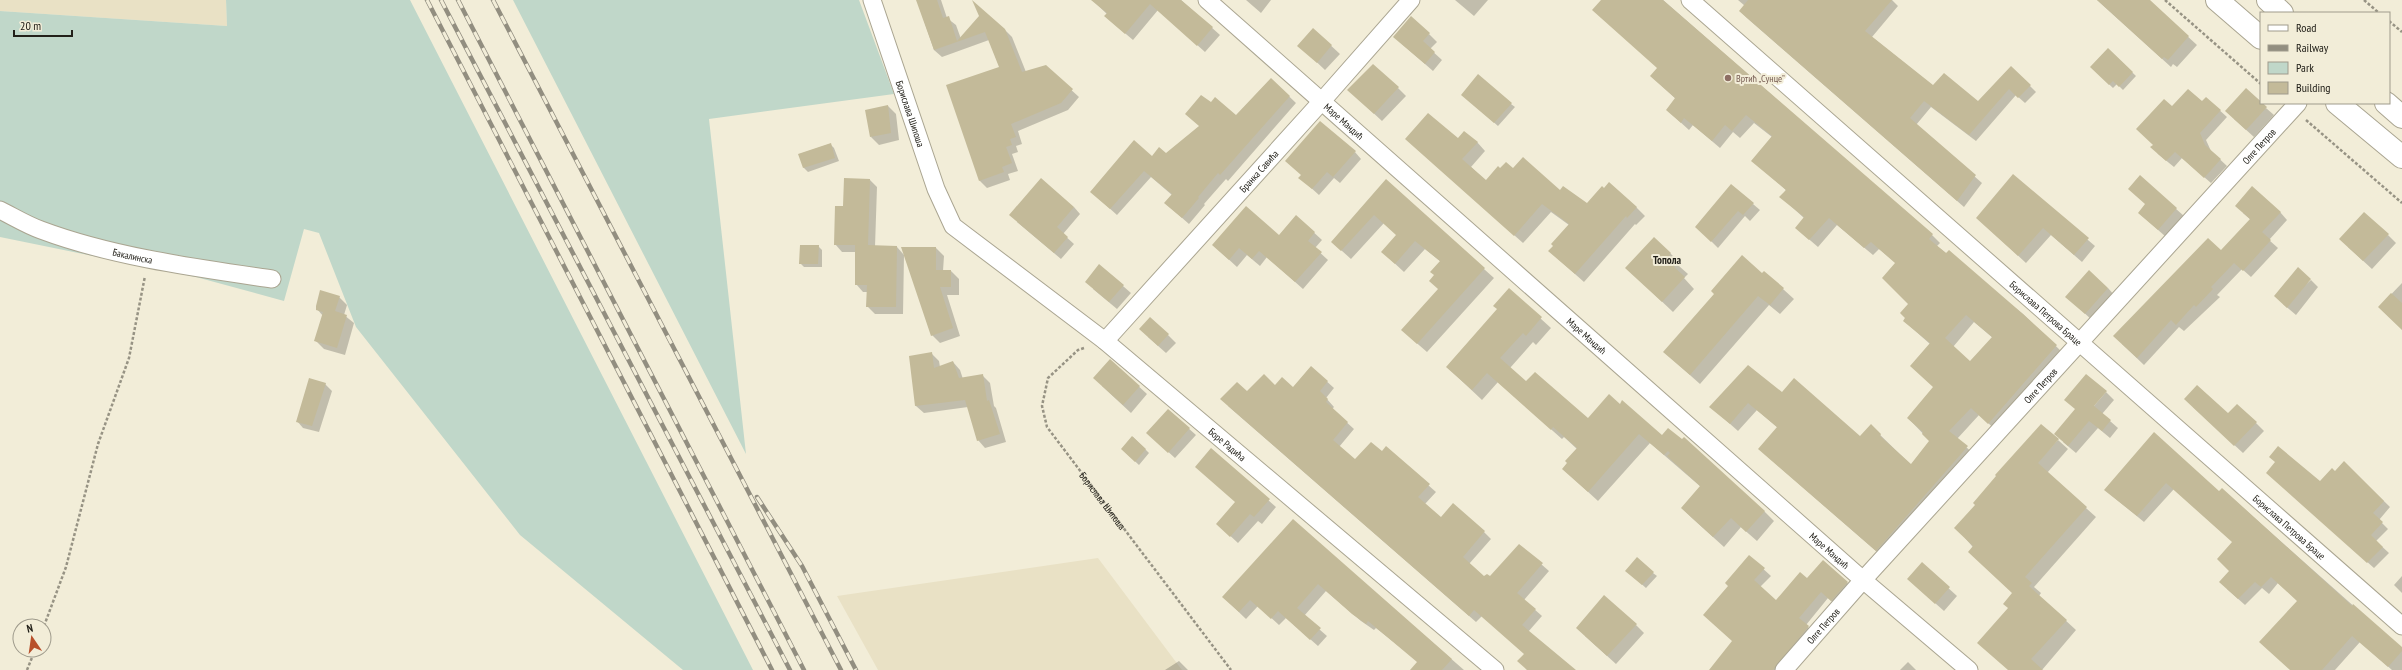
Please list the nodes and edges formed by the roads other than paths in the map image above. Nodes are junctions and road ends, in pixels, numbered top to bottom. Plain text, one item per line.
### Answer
1 (872, 0) edge
2 (1207, 0) edge
3 (1410, 0) edge
4 (1690, 0) edge
5 (2217, 0) edge
6 (2268, 0) edge
7 (2281, 12) edge
8 (2260, 37) edge
9 (1322, 101) junction
10 (2338, 104) edge
11 (2387, 104) edge
12 (2296, 106) edge
13 (2402, 117) edge
14 (2402, 157) edge
15 (0, 210) edge
16 (953, 226) joint
17 (272, 279) dead end
18 (1105, 341) junction
19 (2079, 344) junction
20 (1863, 580) junction
21 (2402, 626) edge
22 (1495, 670) edge
23 (1784, 670) edge
24 (1969, 670) edge

1 - 16 street, Борислава Шипоша
2 - 9 street, Маре Мандић
3 - 9 street, Бранка Савића
4 - 19 street, Борислава Петрова Браце
5 - 8 street
6 - 7 street
9 - 18 street, Бранка Савића
9 - 20 street, Маре Мандић
10 - 14 street
11 - 13 street
12 - 19 street, Олге Петров
15 - 17 street, Бакалинска
16 - 18 street, Боре Радића
18 - 22 street, Боре Радића
19 - 20 street, Олге Петров
19 - 21 street, Борислава Петрова Браце
20 - 23 street, Олге Петров
20 - 24 street, Маре Мандић

